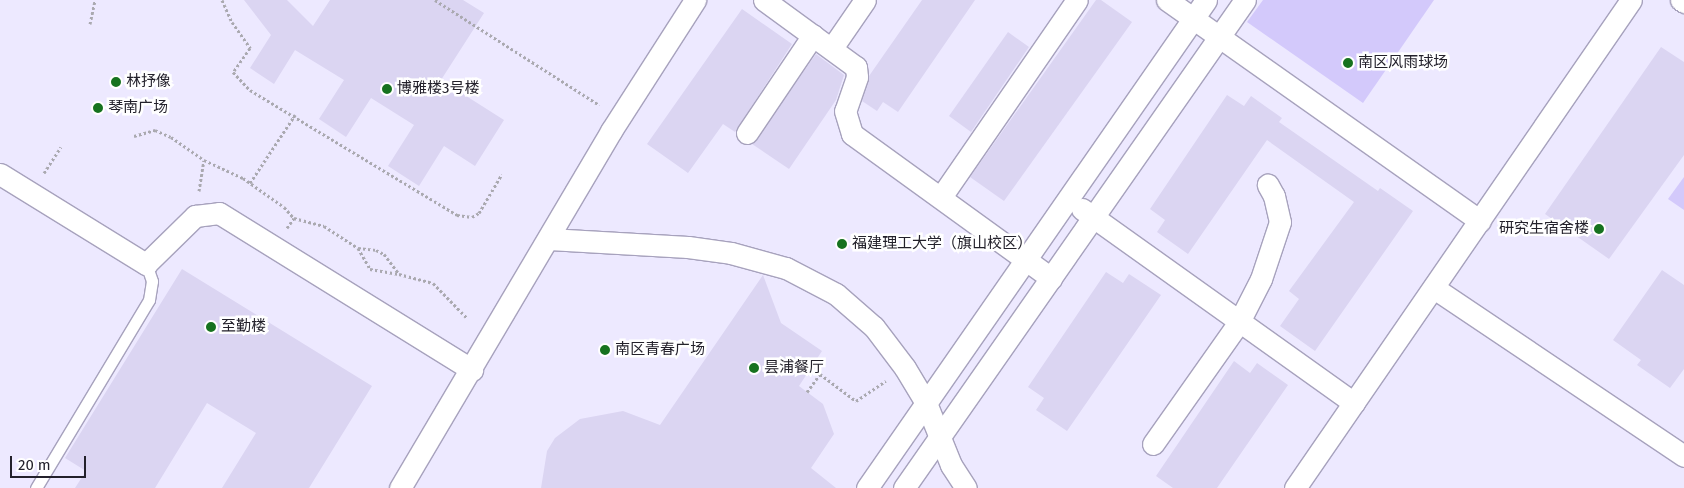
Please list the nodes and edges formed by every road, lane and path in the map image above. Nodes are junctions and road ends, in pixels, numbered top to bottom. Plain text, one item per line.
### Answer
1 (95, 0) edge
2 (222, 0) edge
3 (435, 0) edge
4 (695, 0) edge
5 (764, 0) edge
6 (866, 0) edge
7 (1078, 0) edge
8 (1167, 0) edge
9 (1206, 0) edge
10 (1245, 0) edge
11 (1631, 0) edge
12 (1193, 19) junction
13 (90, 24) dead end
14 (813, 35) junction
15 (1219, 37) junction
16 (832, 48) junction
17 (295, 116) junction
18 (619, 117) junction
19 (747, 134) dead end
20 (134, 136) dead end
21 (61, 146) dead end
22 (204, 160) junction
23 (0, 174) edge
24 (502, 174) dead end
25 (250, 183) junction
26 (1268, 185) dead end
27 (31, 193) junction
28 (941, 197) junction
29 (1069, 200) junction
30 (195, 216) junction
31 (1094, 217) junction
32 (1480, 220) junction
33 (549, 239) junction
34 (358, 248) junction
35 (1026, 260) junction
36 (146, 264) junction
37 (399, 274) junction
38 (1051, 278) junction
39 (1434, 288) junction
40 (467, 318) dead end
41 (1239, 322) junction
42 (905, 368) junction
43 (472, 370) junction
44 (807, 392) dead end
45 (926, 403) junction
46 (1354, 403) junction
47 (939, 438) junction
48 (1153, 444) dead end
49 (1684, 456) edge
50 (36, 488) edge
51 (400, 488) edge
52 (867, 488) edge
53 (904, 488) edge
54 (966, 488) edge
55 (1295, 488) edge

1 - 13 path
2 - 17 path
3 - 18 path
4 - 18 street
5 - 14 street
6 - 16 street
7 - 28 street
8 - 12 street
9 - 12 street
10 - 15 street
11 - 32 street
12 - 15 street
12 - 29 street
14 - 16 street
14 - 19 street
15 - 31 street
15 - 32 street
16 - 28 street
17 - 24 path
17 - 25 path
18 - 33 street
20 - 22 path
21 - 27 path
22 - 25 path
22 - 30 path
23 - 27 street
25 - 34 path
26 - 41 street
27 - 36 street
28 - 35 street
29 - 31 street
29 - 35 street
30 - 36 street
30 - 43 street
31 - 38 street
31 - 41 street
32 - 39 street
33 - 42 street
33 - 43 street
34 - 37 path
34 - 37 path
35 - 38 street
35 - 45 street
36 - 50 lane
37 - 40 path
38 - 47 street
39 - 46 street
39 - 49 street
41 - 46 street
41 - 48 street
42 - 44 path
42 - 45 street
43 - 51 street
45 - 47 street
45 - 52 street
46 - 55 street
47 - 53 street
47 - 54 street

